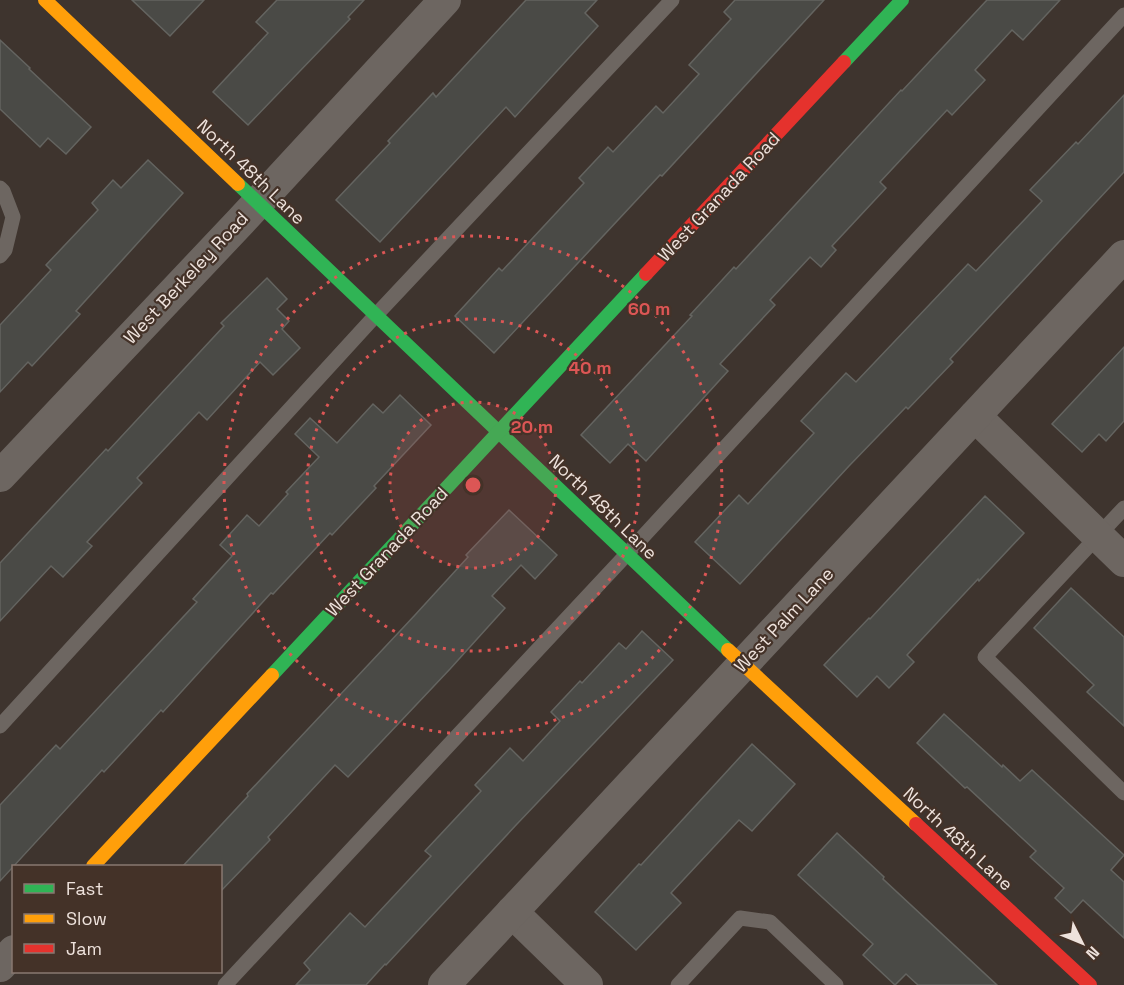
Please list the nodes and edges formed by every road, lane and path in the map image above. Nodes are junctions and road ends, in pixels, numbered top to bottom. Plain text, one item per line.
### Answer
1 (45, 0) edge
2 (445, 0) edge
3 (672, 0) edge
4 (902, 0) edge
5 (1124, 15) edge
6 (0, 188) edge
7 (258, 202) junction
8 (0, 256) edge
9 (1124, 256) edge
10 (376, 315) junction
11 (975, 416) junction
12 (499, 432) junction
13 (0, 476) edge
14 (1124, 508) edge
15 (1098, 536) junction
16 (627, 554) junction
17 (1124, 561) edge
18 (743, 665) junction
19 (0, 726) edge
20 (1124, 793) edge
21 (95, 865) edge
22 (512, 912) junction
23 (12, 953) edge
24 (0, 966) edge
25 (225, 985) edge
26 (444, 985) edge
27 (587, 985) edge
28 (678, 985) edge
29 (836, 985) edge
30 (1090, 985) edge

1 - 7 street, North 48th Lane
2 - 7 street, West Berkeley Road
3 - 10 lane
4 - 12 street, West Granada Road
5 - 16 lane
6 - 8 lane
7 - 10 street, North 48th Lane
7 - 13 street, West Berkeley Road
9 - 11 street, West Palm Lane
10 - 12 street, North 48th Lane
10 - 19 lane
11 - 15 street
11 - 18 street, West Palm Lane
12 - 16 street, North 48th Lane
12 - 21 street, West Granada Road
14 - 15 lane
15 - 17 street
15 - 20 lane
16 - 18 street, North 48th Lane
16 - 25 lane
18 - 22 street, West Palm Lane
18 - 30 street, North 48th Lane
22 - 26 street, West Palm Lane
22 - 27 street
23 - 24 street
28 - 29 lane

